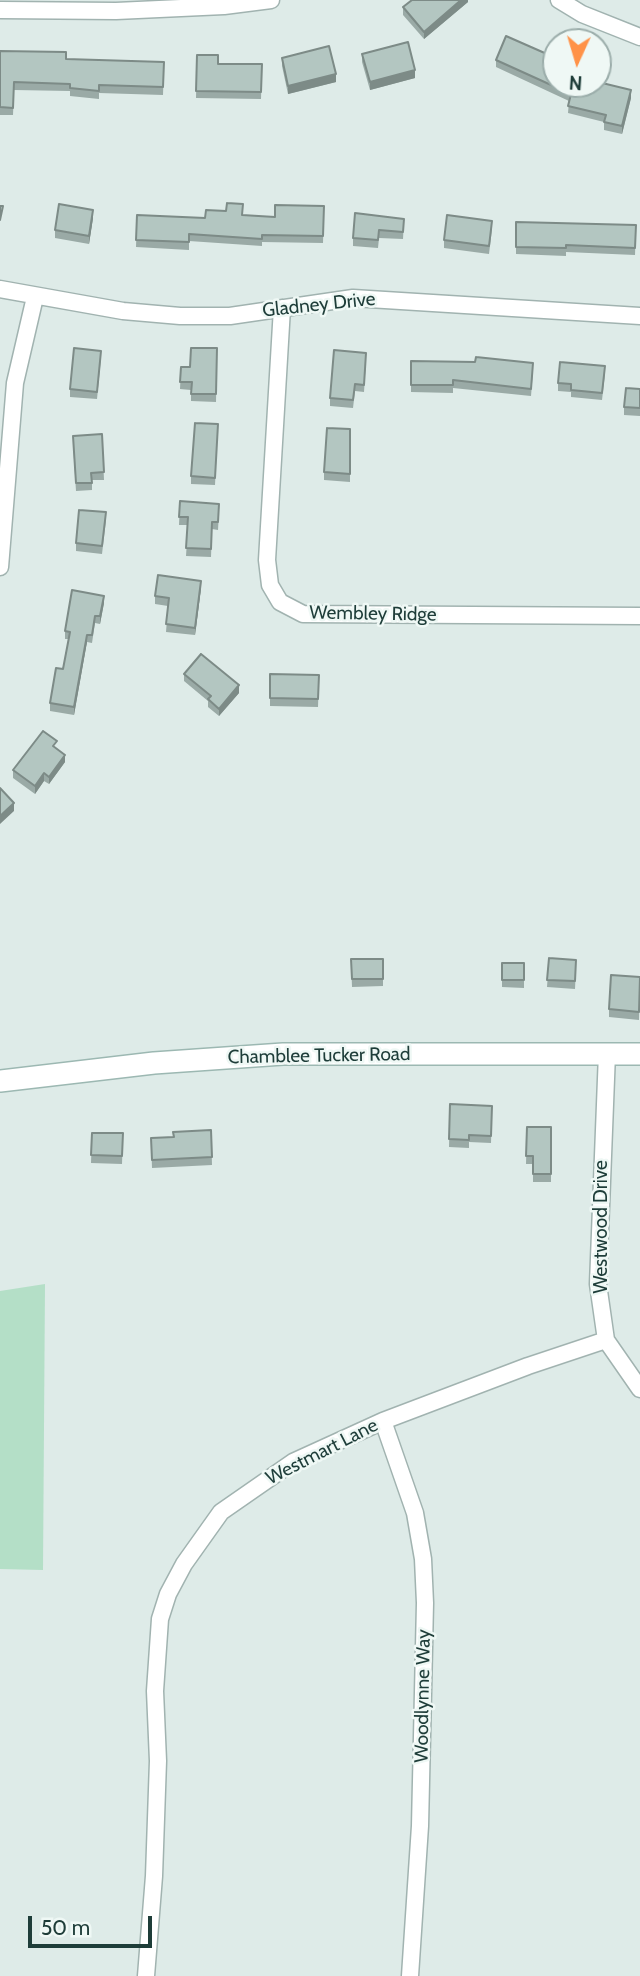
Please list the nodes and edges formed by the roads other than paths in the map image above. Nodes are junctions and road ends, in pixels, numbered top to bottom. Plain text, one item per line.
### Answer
1 (271, 0) edge
2 (559, 0) edge
3 (0, 10) edge
4 (640, 37) edge
5 (0, 289) edge
6 (35, 297) junction
7 (282, 308) junction
8 (640, 316) edge
9 (0, 567) edge
10 (640, 616) edge
11 (607, 1053) junction
12 (640, 1054) edge
13 (0, 1081) edge
14 (606, 1340) junction
15 (640, 1389) edge
16 (383, 1422) junction
17 (146, 1976) edge
18 (410, 1976) edge

1 - 3 street
2 - 4 street
5 - 6 street, Gladney Drive
6 - 7 street, Gladney Drive
6 - 9 street
7 - 8 street, Gladney Drive
7 - 10 street, Wembley Ridge
11 - 12 main road, Chamblee Tucker Road
11 - 13 main road, Chamblee Tucker Road
11 - 14 street, Westwood Drive
14 - 15 street, Westwood Drive
14 - 16 street, Westmart Lane
16 - 17 street, Westmart Lane
16 - 18 street, Woodlynne Way

